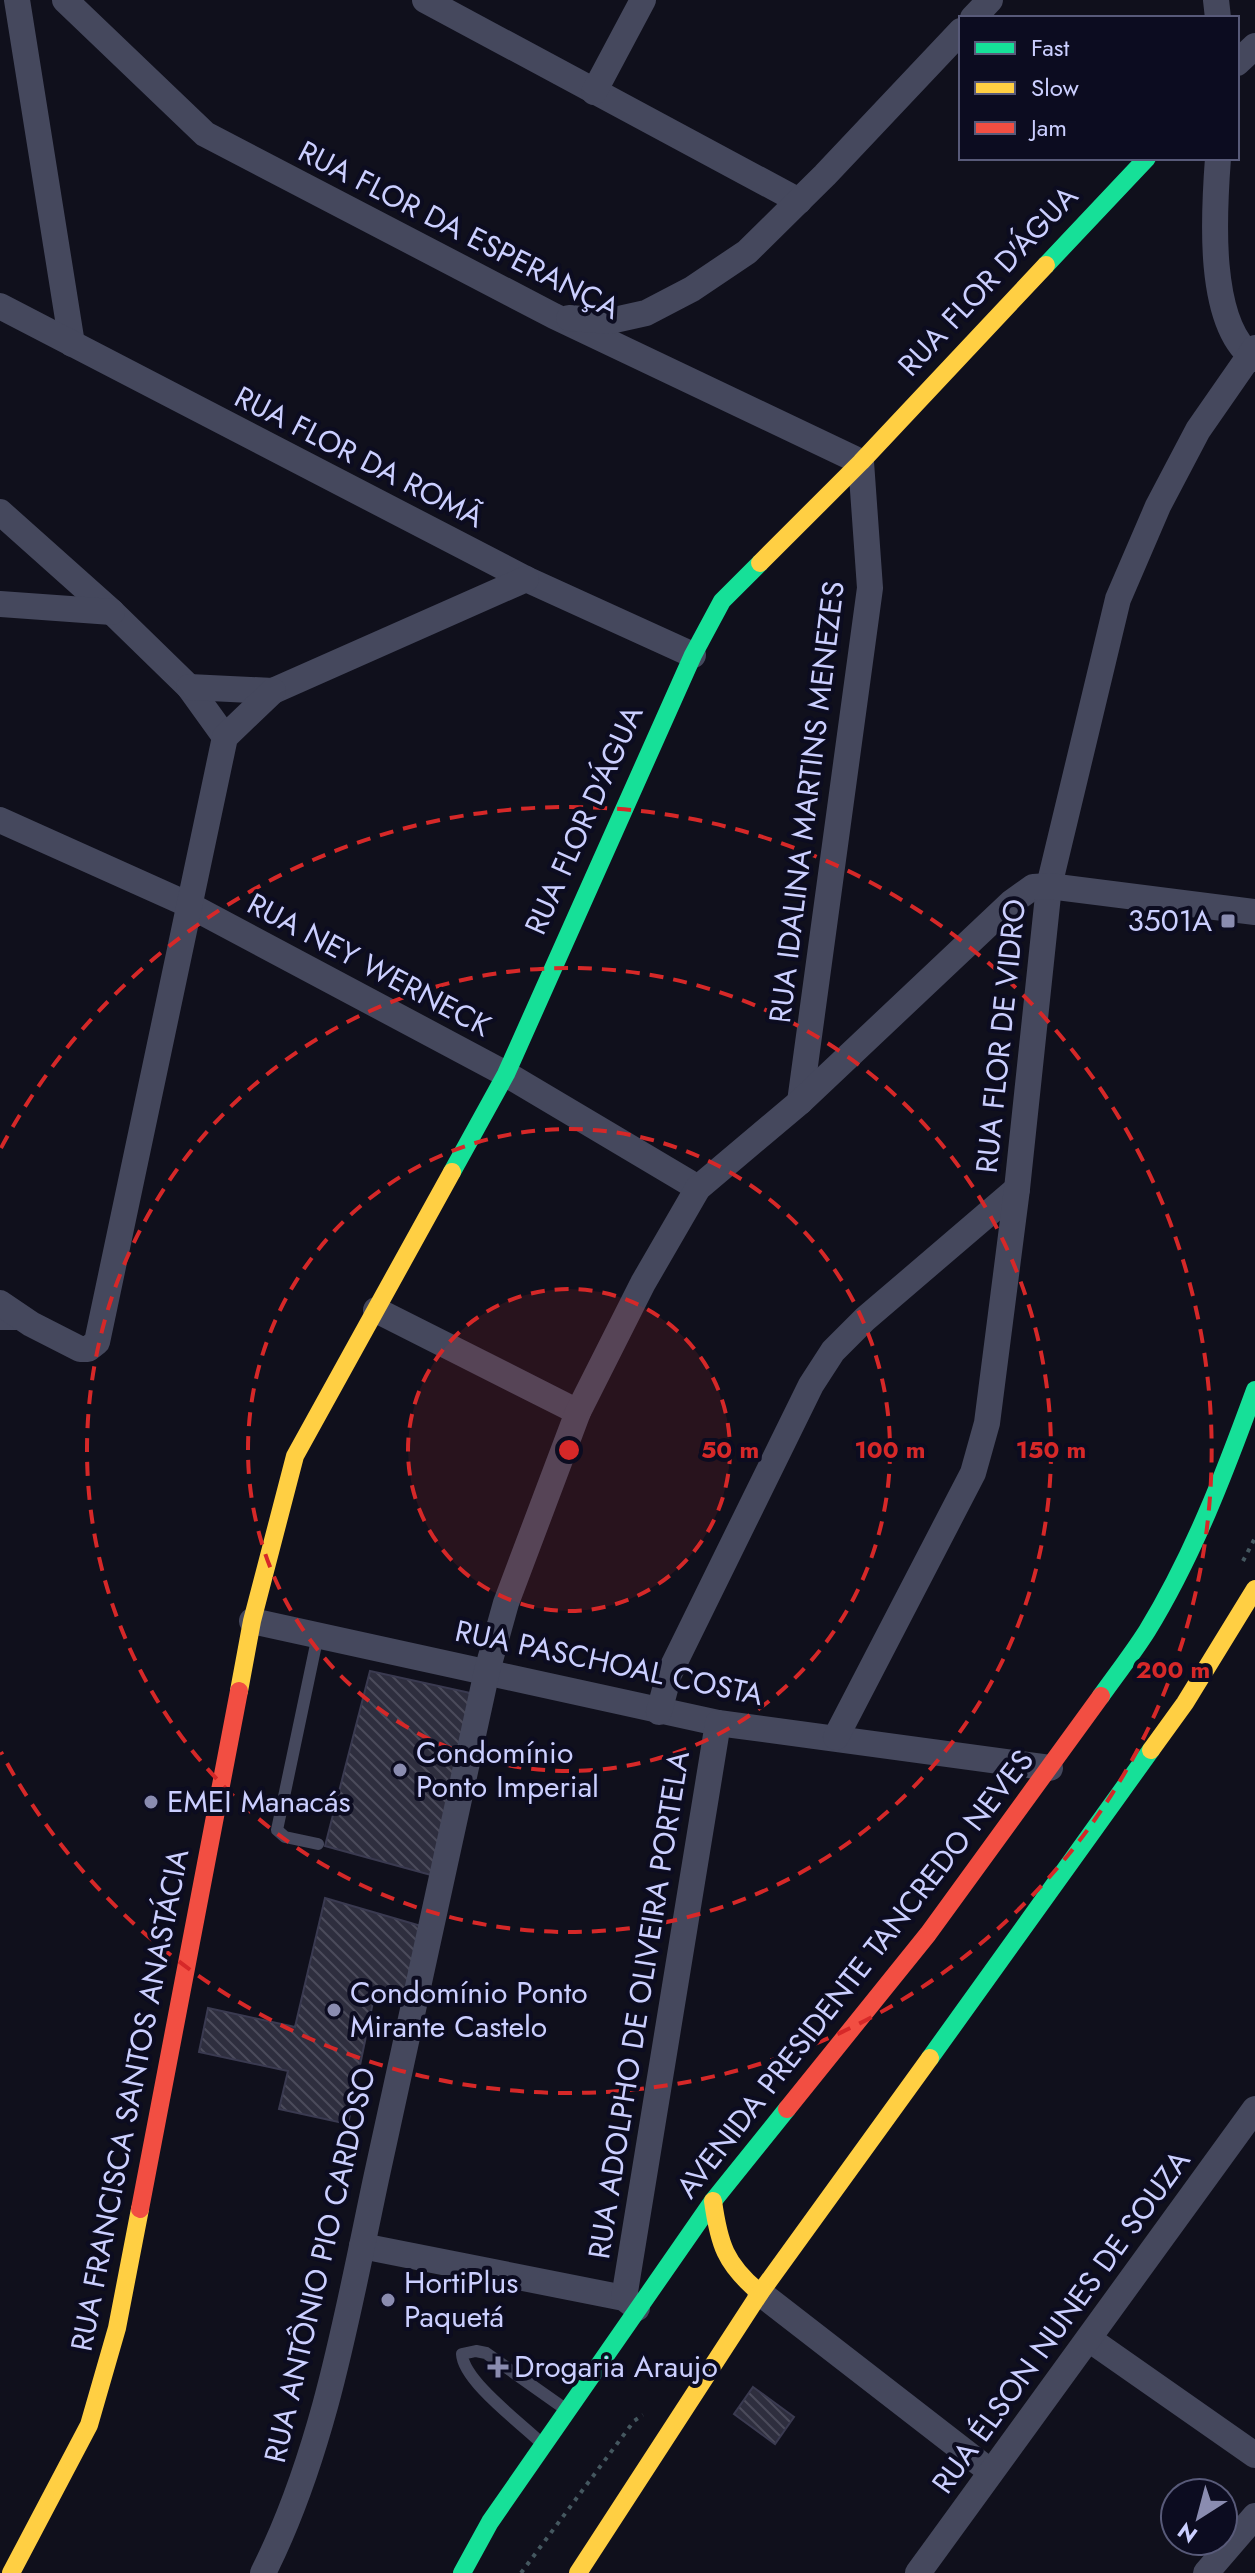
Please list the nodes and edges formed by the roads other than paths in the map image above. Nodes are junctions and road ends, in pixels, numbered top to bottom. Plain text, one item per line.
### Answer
1 (17, 0) edge
2 (65, 0) edge
3 (425, 0) edge
4 (643, 0) edge
5 (990, 0) edge
6 (975, 16) edge
7 (959, 33) edge
8 (1255, 46) edge
9 (1239, 61) edge
10 (594, 92) junction
11 (1145, 160) edge
12 (1218, 160) edge
13 (799, 201) junction
14 (0, 306) edge
15 (554, 316) junction
16 (72, 344) junction
17 (1253, 354) edge
18 (861, 462) junction
19 (0, 512) edge
20 (526, 579) junction
21 (0, 604) edge
22 (112, 612) junction
23 (693, 655) junction
24 (189, 687) junction
25 (273, 691) junction
26 (225, 737) junction
27 (0, 820) edge
28 (1049, 886) junction
29 (187, 904) junction
30 (1255, 912) edge
31 (506, 1074) junction
32 (800, 1102) junction
33 (698, 1188) junction
34 (1017, 1189) junction
35 (0, 1303) edge
36 (376, 1310) junction
37 (0, 1324) edge
38 (31, 1324) junction
39 (1255, 1390) edge
40 (578, 1412) junction
41 (1255, 1589) edge
42 (252, 1621) junction
43 (318, 1635) junction
44 (487, 1671) junction
45 (659, 1712) junction
46 (718, 1723) junction
47 (836, 1737) junction
48 (1050, 1768) junction
49 (318, 1844) dead end
50 (1255, 2109) edge
51 (713, 2201) junction
52 (362, 2246) junction
53 (760, 2293) junction
54 (630, 2303) junction
55 (1089, 2339) junction
56 (567, 2410) junction
57 (543, 2445) junction
58 (1255, 2455) edge
59 (991, 2472) junction
60 (1255, 2516) edge
61 (11, 2573) edge
62 (263, 2573) edge
63 (462, 2573) edge
64 (578, 2573) edge
65 (918, 2573) edge
66 (1206, 2573) edge

1 - 16 street
2 - 15 street, RUA FLOR DA ESPERANÇA
3 - 10 street
4 - 10 street
5 - 6 street
7 - 13 street
8 - 9 street
10 - 13 street
11 - 18 main road, RUA FLOR D'ÁGUA
12 - 17 street
13 - 15 street
14 - 16 street, RUA FLOR DA ROMÃ
15 - 18 street, RUA FLOR DA ESPERANÇA
16 - 20 street, RUA FLOR DA ROMÃ
17 - 28 street, RUA FLOR DE VIDRO
18 - 23 main road, RUA FLOR D'ÁGUA
18 - 32 street, RUA IDALINA MARTINS MENEZES
19 - 22 street
20 - 23 street, RUA FLOR DA ROMÃ
20 - 25 street
21 - 22 street
22 - 24 street
23 - 31 main road, RUA FLOR D'ÁGUA
24 - 25 street
24 - 26 street
25 - 26 street
26 - 29 street
27 - 29 street, RUA NEY WERNECK
28 - 30 street
28 - 32 street, RUA ANTÔNIO PIO CARDOSO
28 - 34 street, RUA FLOR DE VIDRO
29 - 31 street, RUA NEY WERNECK
29 - 38 street
31 - 33 street, RUA NEY WERNECK
31 - 36 main road, RUA FLOR D'ÁGUA
32 - 33 street, RUA ANTÔNIO PIO CARDOSO
33 - 40 street, RUA ANTÔNIO PIO CARDOSO
34 - 45 street
34 - 47 street, RUA FLOR DE VIDRO
35 - 38 street
36 - 40 street
36 - 42 main road, RUA FLOR D'ÁGUA
37 - 38 lane
39 - 48 main road, AVENIDA PRESIDENTE TANCREDO NEVES
40 - 44 street, RUA ANTÔNIO PIO CARDOSO
41 - 53 main road
42 - 43 street, RUA PASCHOAL COSTA
42 - 61 main road, RUA FRANCISCA SANTOS ANASTÁCIA
43 - 44 street, RUA PASCHOAL COSTA
43 - 49 lane
44 - 45 street, RUA PASCHOAL COSTA
44 - 52 street, RUA ANTÔNIO PIO CARDOSO
45 - 46 street, RUA PASCHOAL COSTA
46 - 47 street, RUA PASCHOAL COSTA
46 - 54 street, RUA ADOLPHO DE OLIVEIRA PORTELA
47 - 48 street, RUA PASCHOAL COSTA
48 - 51 main road, AVENIDA PRESIDENTE TANCREDO NEVES
50 - 55 street, RUA ÉLSON NUNES DE SOUZA
51 - 53 main road
51 - 54 main road, AVENIDA PRESIDENTE TANCREDO NEVES
52 - 54 street
52 - 62 street, RUA ANTÔNIO PIO CARDOSO
53 - 59 street
53 - 64 main road
54 - 56 main road, AVENIDA PRESIDENTE TANCREDO NEVES
55 - 58 street
55 - 59 street, RUA ÉLSON NUNES DE SOUZA
56 - 57 main road, AVENIDA PRESIDENTE TANCREDO NEVES
56 - 57 lane
57 - 63 main road, AVENIDA PRESIDENTE TANCREDO NEVES
59 - 65 street, RUA ÉLSON NUNES DE SOUZA
60 - 66 street

